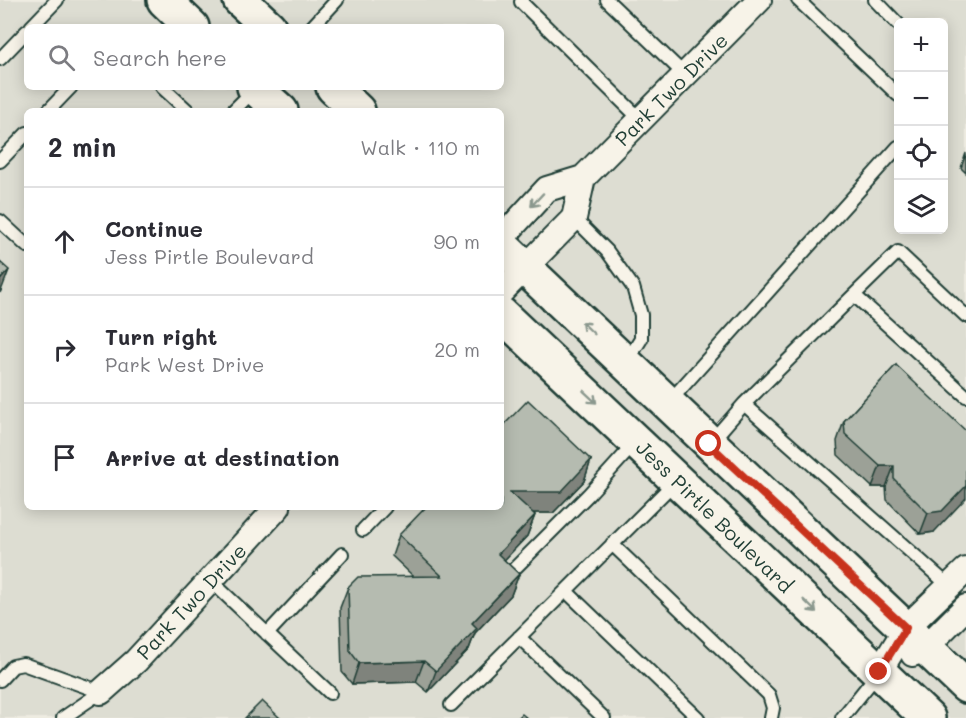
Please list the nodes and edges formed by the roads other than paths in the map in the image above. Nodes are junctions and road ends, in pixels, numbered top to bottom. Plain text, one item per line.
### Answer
1 (57, 0) edge
2 (164, 0) edge
3 (240, 0) edge
4 (338, 0) edge
5 (523, 0) edge
6 (607, 0) edge
7 (759, 0) edge
8 (798, 0) edge
9 (875, 0) edge
10 (894, 20) edge
11 (34, 24) edge
12 (189, 24) edge
13 (266, 24) edge
14 (315, 24) edge
15 (24, 34) edge
16 (0, 59) edge
17 (685, 75) junction
18 (69, 90) edge
19 (165, 90) edge
20 (252, 90) edge
21 (258, 90) edge
22 (336, 90) edge
23 (894, 91) edge
24 (51, 108) edge
25 (185, 108) edge
26 (236, 108) edge
27 (278, 108) edge
28 (355, 108) edge
29 (641, 120) junction
30 (24, 136) edge
31 (894, 151) edge
32 (0, 161) edge
33 (584, 178) junction
34 (574, 218) junction
35 (0, 221) edge
36 (504, 236) edge
37 (24, 243) edge
38 (504, 248) edge
39 (525, 268) junction
40 (504, 289) edge
41 (854, 295) junction
42 (966, 316) edge
43 (504, 317) edge
44 (626, 364) junction
45 (966, 396) edge
46 (667, 404) junction
47 (744, 404) junction
48 (637, 441) junction
49 (709, 444) junction
50 (677, 479) junction
51 (273, 510) edge
52 (382, 510) edge
53 (363, 530) dead end
54 (612, 544) junction
55 (342, 554) dead end
56 (505, 578) edge
57 (957, 578) edge
58 (210, 580) junction
59 (566, 591) junction
60 (966, 607) edge
61 (267, 634) junction
62 (519, 637) junction
63 (916, 638) junction
64 (879, 672) junction
65 (0, 680) edge
66 (966, 686) edge
67 (100, 692) junction
68 (330, 693) dead end
69 (451, 705) dead end
70 (63, 718) edge
71 (604, 718) edge
72 (698, 718) edge
73 (771, 718) edge
74 (842, 718) edge
75 (928, 718) edge

1 - 11 lane
2 - 12 street
3 - 13 street
4 - 14 lane
5 - 29 lane
6 - 17 lane
7 - 17 street, Park Two Drive
8 - 23 lane
9 - 10 lane
15 - 16 lane
17 - 29 street, Park Two Drive
18 - 24 lane
19 - 25 lane
20 - 26 lane
21 - 27 street
22 - 28 street
29 - 33 street, Park Two Drive
30 - 32 lane
31 - 46 lane
33 - 34 street
33 -> 36 street, Park Two Drive
34 - 39 street
34 - 44 lane
35 - 37 lane
38 - 39 street
39 - 40 street
44 -> 39 street
41 - 42 lane
41 - 45 lane
41 - 47 lane
43 -> 48 street, Jess Pirtle Boulevard
44 - 46 street
46 - 49 street
47 - 49 lane
47 - 57 lane
48 - 50 street, Jess Pirtle Boulevard
48 - 56 lane
49 - 50 street
49 - 63 street
50 - 54 lane
50 -> 64 street, Jess Pirtle Boulevard
51 - 58 street, Park Two Drive
52 - 53 lane
54 - 59 lane
54 - 73 lane
55 - 61 lane
57 - 63 street
58 - 61 lane
58 - 67 street, Park Two Drive
59 - 62 lane
59 - 72 lane
60 - 63 street
61 - 68 lane
62 - 69 lane
62 - 71 lane
63 - 64 street
63 - 66 street
64 - 74 lane
64 - 75 street, Jess Pirtle Boulevard
65 - 67 lane
67 - 70 lane

